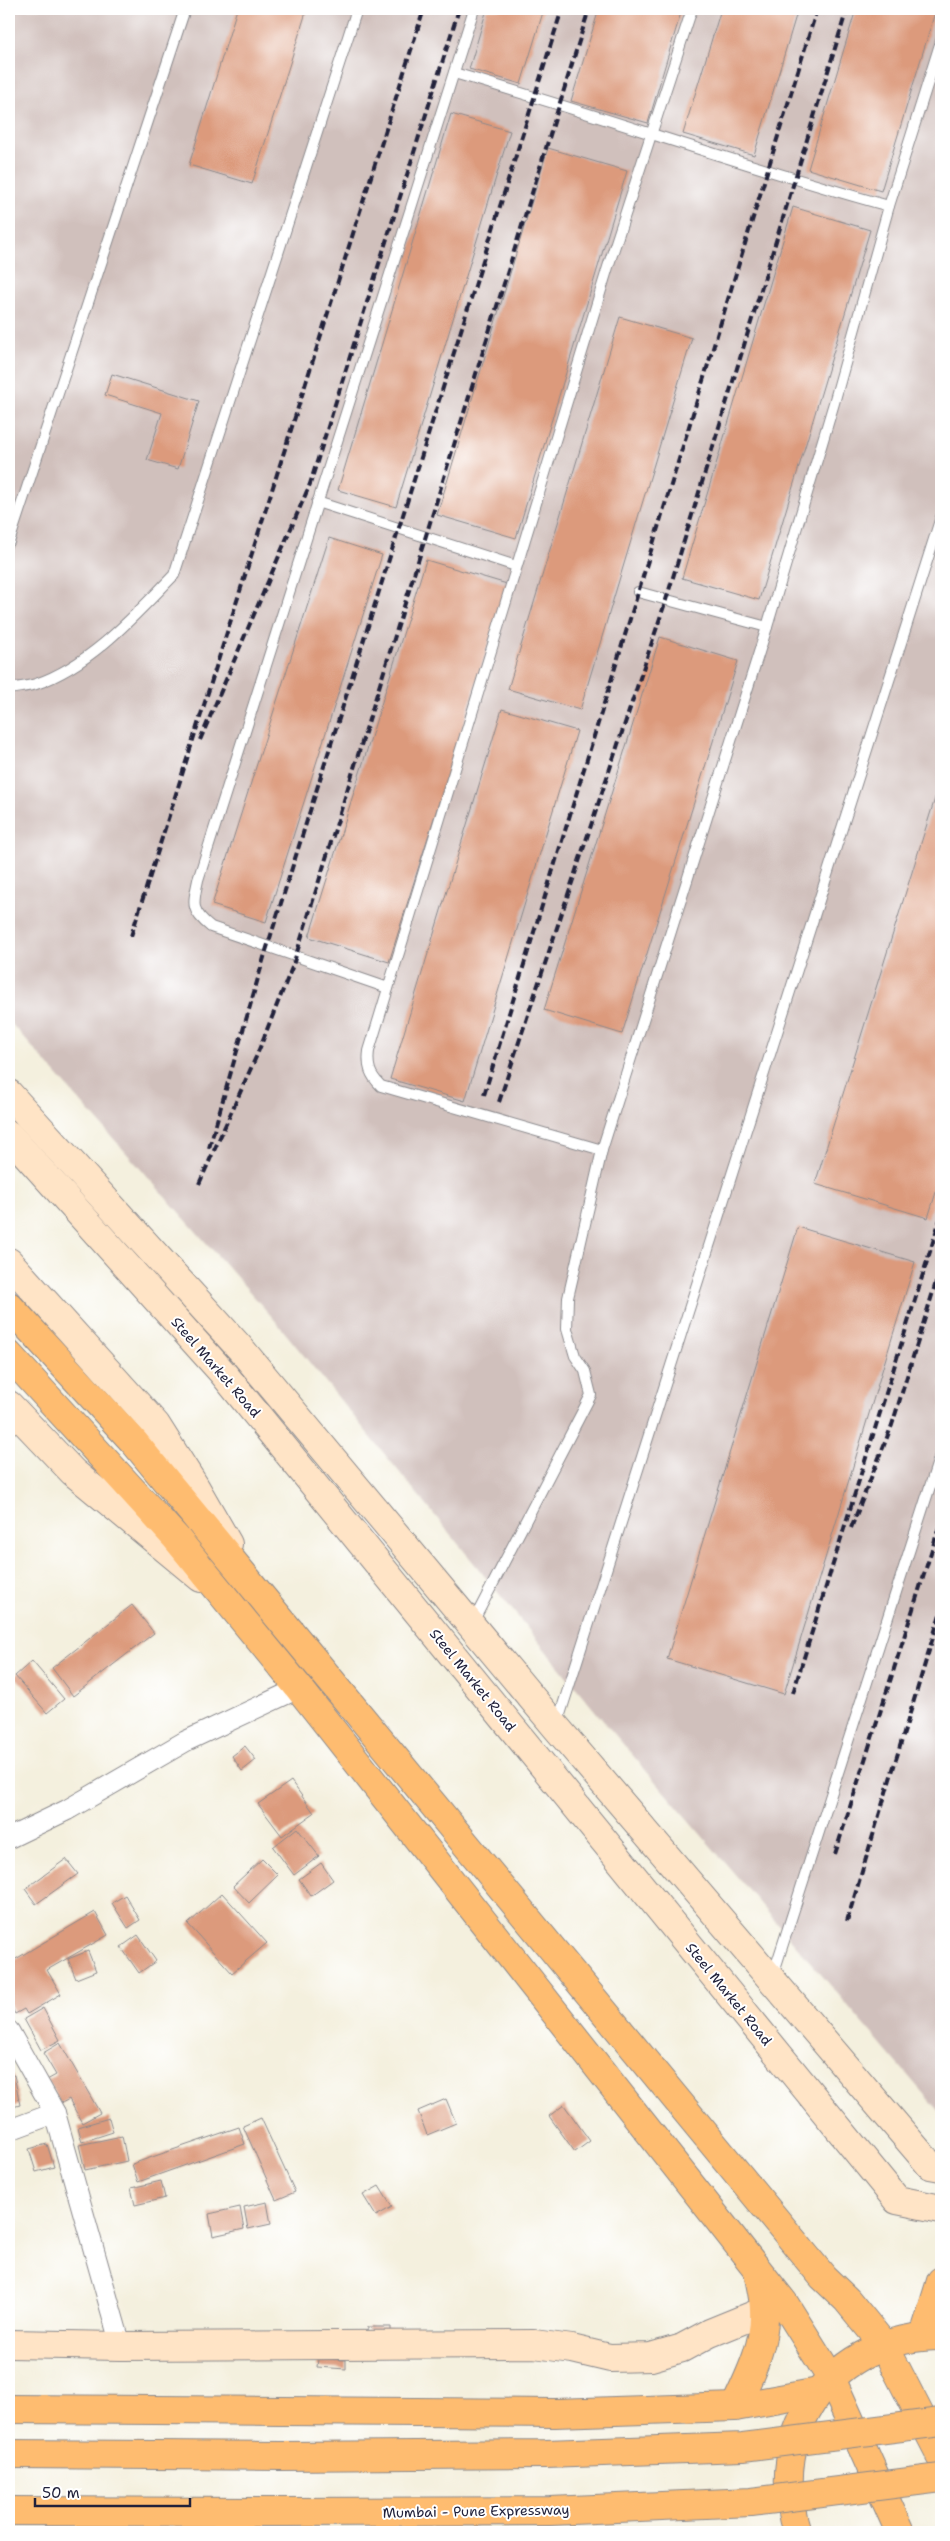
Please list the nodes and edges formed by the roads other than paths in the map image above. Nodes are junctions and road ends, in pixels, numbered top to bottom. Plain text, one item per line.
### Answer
1 (185, 9) edge
2 (356, 9) edge
3 (474, 9) edge
4 (692, 9) edge
5 (941, 42) edge
6 (454, 73) junction
7 (653, 134) junction
8 (890, 206) junction
9 (317, 502) junction
10 (941, 517) edge
11 (9, 542) edge
12 (516, 566) junction
13 (638, 592) dead end
14 (767, 627) junction
15 (9, 688) edge
16 (388, 988) junction
17 (9, 1094) edge
18 (9, 1135) edge
19 (602, 1150) junction
20 (9, 1262) edge
21 (9, 1306) edge
22 (9, 1355) edge
23 (9, 1405) edge
24 (941, 1452) edge
25 (248, 1581) junction
26 (226, 1598) junction
27 (472, 1626) junction
28 (299, 1688) junction
29 (556, 1727) junction
30 (9, 1838) edge
31 (771, 1979) junction
32 (9, 2031) edge
33 (55, 2113) junction
34 (9, 2130) edge
35 (941, 2167) edge
36 (941, 2209) edge
37 (758, 2270) junction
38 (941, 2281) edge
39 (764, 2311) junction
40 (933, 2336) edge
41 (9, 2344) edge
42 (884, 2345) junction
43 (121, 2346) junction
44 (825, 2385) junction
45 (736, 2407) junction
46 (9, 2409) edge
47 (941, 2422) edge
48 (9, 2454) edge
49 (941, 2456) edge
50 (941, 2478) edge
51 (9, 2511) edge
52 (797, 2532) edge
53 (900, 2532) edge

1 - 11 lane
2 - 15 lane
3 - 6 lane
4 - 7 lane
5 - 8 lane
6 - 7 lane
6 - 9 lane
7 - 8 lane
7 - 12 lane
8 - 14 lane
9 - 12 lane
9 - 16 lane
10 - 29 lane
12 - 16 lane
13 - 14 lane
14 - 19 lane
16 - 19 lane
17 - 27 street
18 - 36 street, Steel Market Road
19 - 27 lane
20 - 25 street
21 - 25 highway
22 - 26 highway
23 - 26 street
24 - 31 lane
25 - 42 highway
26 - 28 highway
27 - 29 street
28 - 30 street
28 - 37 highway
29 - 31 street
31 - 35 street
32 - 33 street
33 - 34 street
33 - 43 street
37 - 39 highway
37 - 44 highway
38 - 40 highway
39 - 43 street
39 - 45 highway
40 - 42 highway
41 - 43 street
42 - 44 highway
42 - 49 highway
44 - 45 highway
44 - 52 highway
44 - 53 highway
45 - 46 highway
47 - 48 highway, bridge
50 - 51 highway, Mumbai - Pune Expressway, bridge

